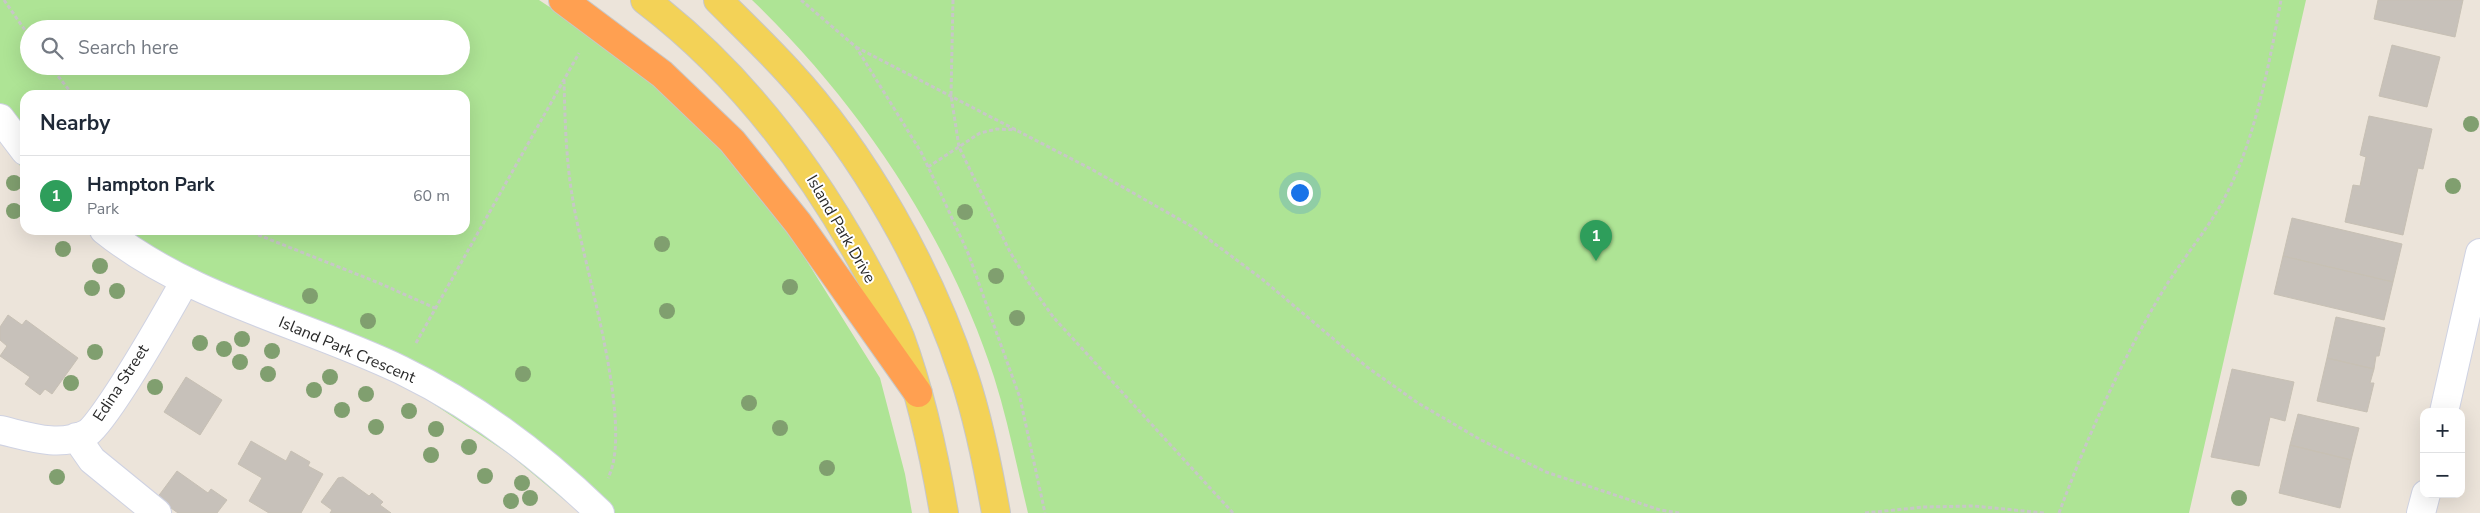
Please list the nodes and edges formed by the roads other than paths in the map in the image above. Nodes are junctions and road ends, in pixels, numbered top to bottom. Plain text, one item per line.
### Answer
1 (562, 0) edge
2 (645, 0) edge
3 (718, 0) edge
4 (0, 118) edge
5 (20, 144) edge
6 (111, 235) edge
7 (2480, 253) edge
8 (185, 281) junction
9 (918, 392) junction
10 (2445, 408) edge
11 (0, 430) edge
12 (76, 438) junction
13 (2425, 498) edge
14 (597, 510) edge
15 (158, 513) edge
16 (944, 513) edge
17 (996, 513) edge
18 (2421, 513) edge

1 - 9 highway
2 - 9 main road, Island Park Drive
3 - 17 main road
4 - 5 street
6 - 8 street, Island Park Crescent
7 - 10 street
8 - 12 street, Edina Street
8 - 14 street, Island Park Crescent
9 - 16 main road, Island Park Drive
11 - 12 street
12 - 15 street
13 - 18 street

